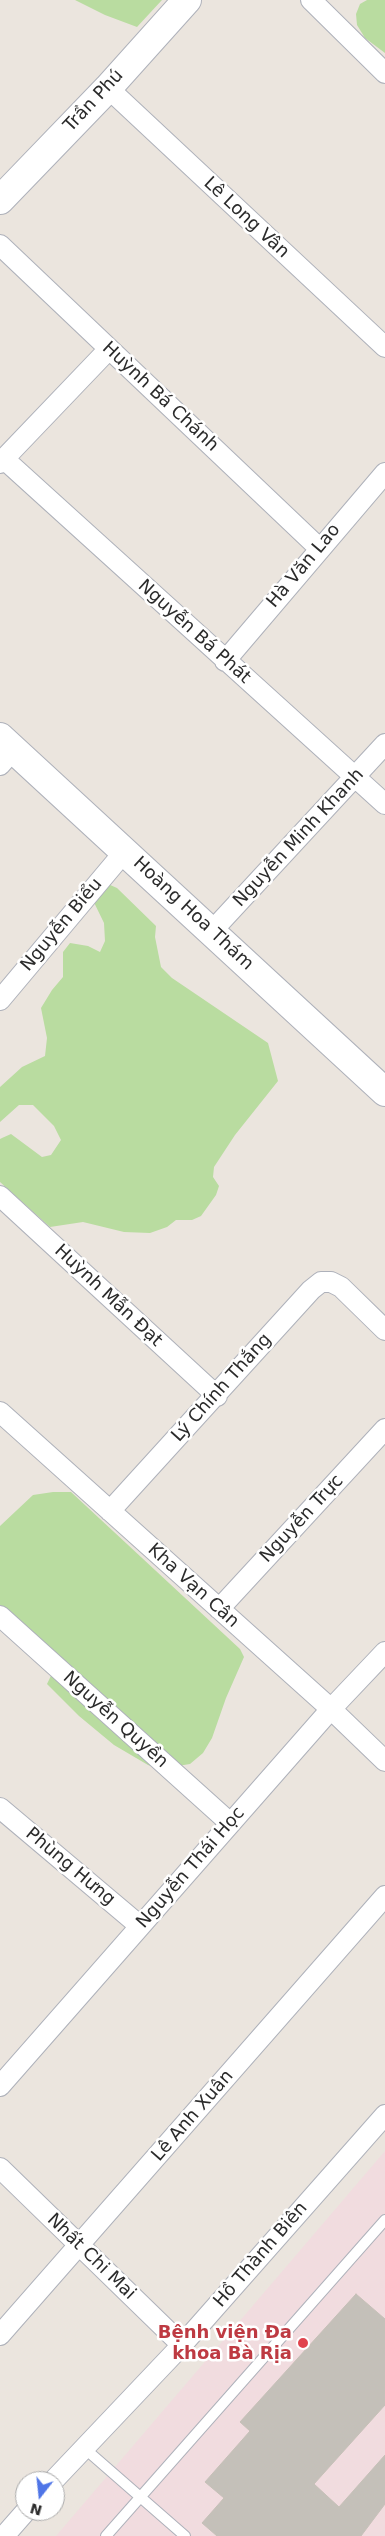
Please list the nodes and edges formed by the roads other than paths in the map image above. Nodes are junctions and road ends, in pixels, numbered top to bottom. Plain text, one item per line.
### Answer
1 (187, 0) edge
2 (311, 0) edge
3 (385, 73) edge
4 (108, 88) junction
5 (0, 200) edge
6 (0, 245) edge
7 (385, 347) edge
8 (109, 349) junction
9 (2, 461) edge
10 (385, 473) edge
11 (319, 548) junction
12 (225, 661) junction
13 (385, 744) edge
14 (5, 751) edge
15 (355, 777) junction
16 (385, 804) edge
17 (125, 851) junction
18 (212, 931) junction
19 (0, 1000) edge
20 (385, 1092) edge
21 (0, 1196) edge
22 (385, 1330) edge
23 (217, 1396) junction
24 (0, 1412) edge
25 (385, 1429) edge
26 (110, 1511) junction
27 (219, 1609) junction
28 (3, 1626) edge
29 (385, 1652) edge
30 (330, 1710) junction
31 (385, 1761) edge
32 (0, 1808) edge
33 (230, 1823) junction
34 (385, 1896) edge
35 (140, 1926) junction
36 (0, 2086) edge
37 (385, 2115) edge
38 (0, 2168) edge
39 (385, 2220) edge
40 (79, 2246) junction
41 (0, 2335) edge
42 (182, 2345) junction
43 (83, 2447) junction
44 (62, 2471) edge
45 (140, 2496) junction
46 (17, 2521) edge
47 (4, 2536) edge
48 (106, 2536) edge
49 (185, 2536) edge

1 - 4 street, Trần Phú
2 - 3 street
4 - 5 street, Trần Phú
4 - 7 street, Lê Long Vân
6 - 8 street, Huỳnh Bá Chánh
8 - 9 street
8 - 11 street, Huỳnh Bá Chánh
9 - 12 street, Nguyễn Bá Phát
10 - 11 street, Hà Văn Lao
11 - 12 street, Hà Văn Lao
12 - 15 street, Nguyễn Bá Phát
13 - 15 street, Nguyễn Minh Khanh
14 - 17 street, Hoàng Hoa Thám
15 - 16 street, Nguyễn Bá Phát
15 - 18 street, Nguyễn Minh Khanh
17 - 18 street, Hoàng Hoa Thám
17 - 19 street, Nguyễn Biểu
18 - 20 street, Hoàng Hoa Thám
21 - 23 street, Huỳnh Mẫn Đạt
22 - 23 street, Lý Chính Thắng
23 - 26 street, Lý Chính Thắng
24 - 26 street, Kha Vạn Cân
25 - 27 street, Nguyễn Trực
26 - 27 street, Kha Vạn Cân
27 - 30 street, Kha Vạn Cân
28 - 33 street, Nguyễn Quyền
29 - 30 street, Nguyễn Thái Học
30 - 31 street, Kha Vạn Cân
30 - 33 street, Nguyễn Thái Học
32 - 35 street, Phùng Hưng
33 - 35 street, Nguyễn Thái Học
34 - 40 street, Lê Anh Xuân
35 - 36 street, Nguyễn Thái Học
37 - 42 street, Hồ Thành Biên
38 - 40 street, Nhất Chi Mai
39 - 45 lane
40 - 41 street, Lê Anh Xuân
40 - 42 street, Nhất Chi Mai
42 - 43 street, Hồ Thành Biên
43 - 44 street, Hồ Thành Biên
43 - 45 lane
45 - 48 lane
45 - 49 lane
46 - 47 street

